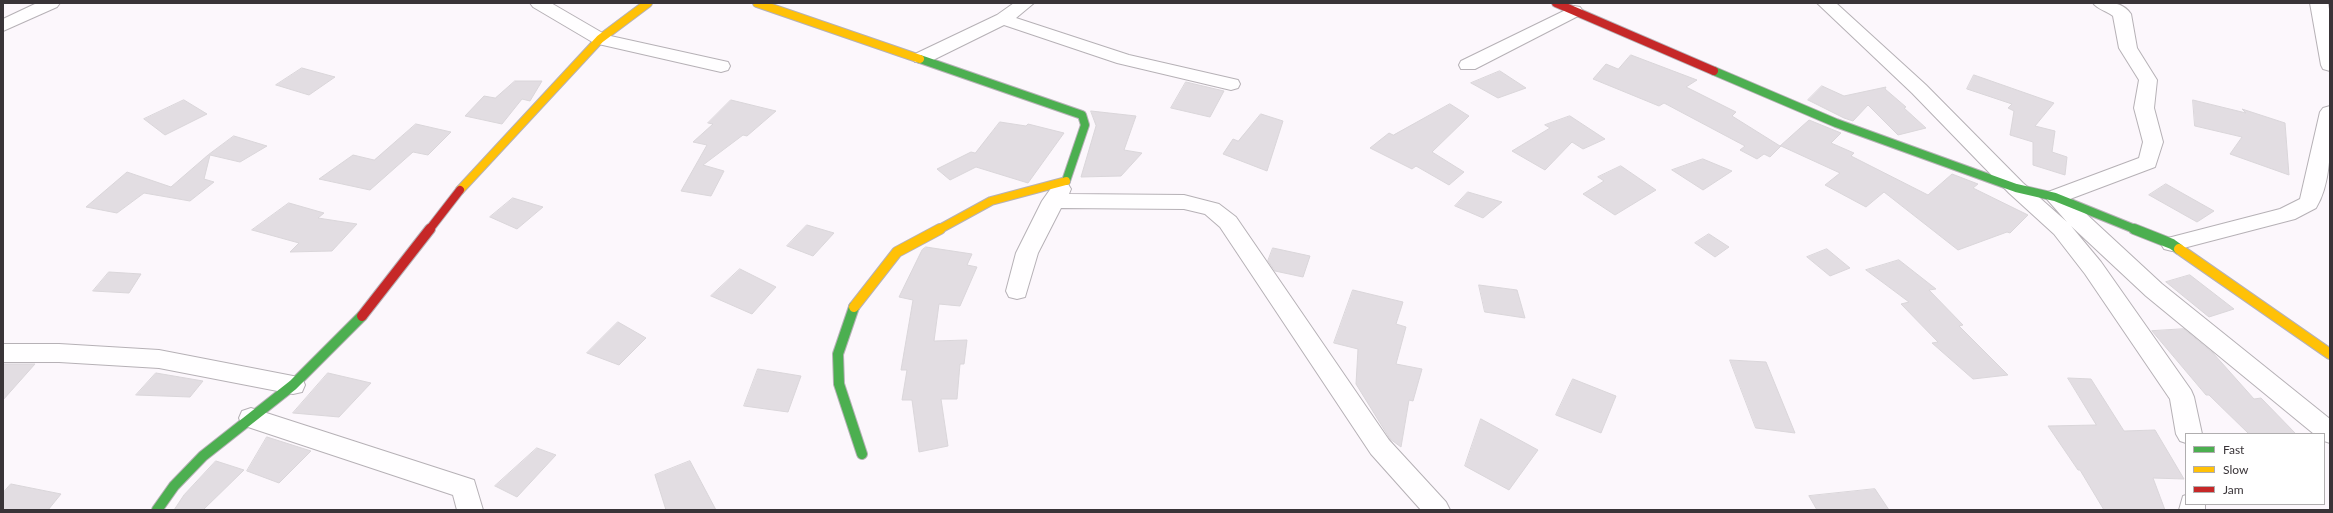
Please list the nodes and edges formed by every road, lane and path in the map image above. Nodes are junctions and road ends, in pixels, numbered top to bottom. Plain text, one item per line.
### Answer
1 (51, 3) edge
2 (539, 3) edge
3 (648, 3) edge
4 (757, 3) edge
5 (1025, 3) edge
6 (1556, 3) edge
7 (1826, 3) edge
8 (2102, 3) edge
9 (2319, 3) edge
10 (1574, 11) junction
11 (1003, 19) junction
12 (3, 26) edge
13 (600, 39) junction
14 (922, 58) junction
15 (1468, 65) dead end
16 (2330, 65) edge
17 (721, 66) dead end
18 (1231, 84) dead end
19 (2330, 112) edge
20 (1066, 181) junction
21 (2016, 188) junction
22 (2055, 198) junction
23 (1054, 201) junction
24 (2172, 244) junction
25 (1016, 290) dead end
26 (3, 353) edge
27 (2330, 354) edge
28 (293, 385) junction
29 (251, 418) junction
30 (2189, 433) edge
31 (2330, 434) edge
32 (862, 454) dead end
33 (157, 510) edge
34 (470, 510) edge
35 (1437, 510) edge

1 - 12 street
2 - 13 street
3 - 13 street
4 - 14 street
5 - 11 street
6 - 10 street
7 - 21 street
8 - 22 street
9 - 16 street
10 - 15 street
10 - 21 street
11 - 14 street
11 - 18 street
13 - 17 street
13 - 28 street
14 - 20 street
19 - 24 street
20 - 23 street
20 - 32 street
21 - 22 street
21 - 30 street
22 - 24 street
22 - 31 street
23 - 25 street
23 - 35 street
24 - 27 street
26 - 28 street
28 - 29 street
29 - 33 street
29 - 34 street

